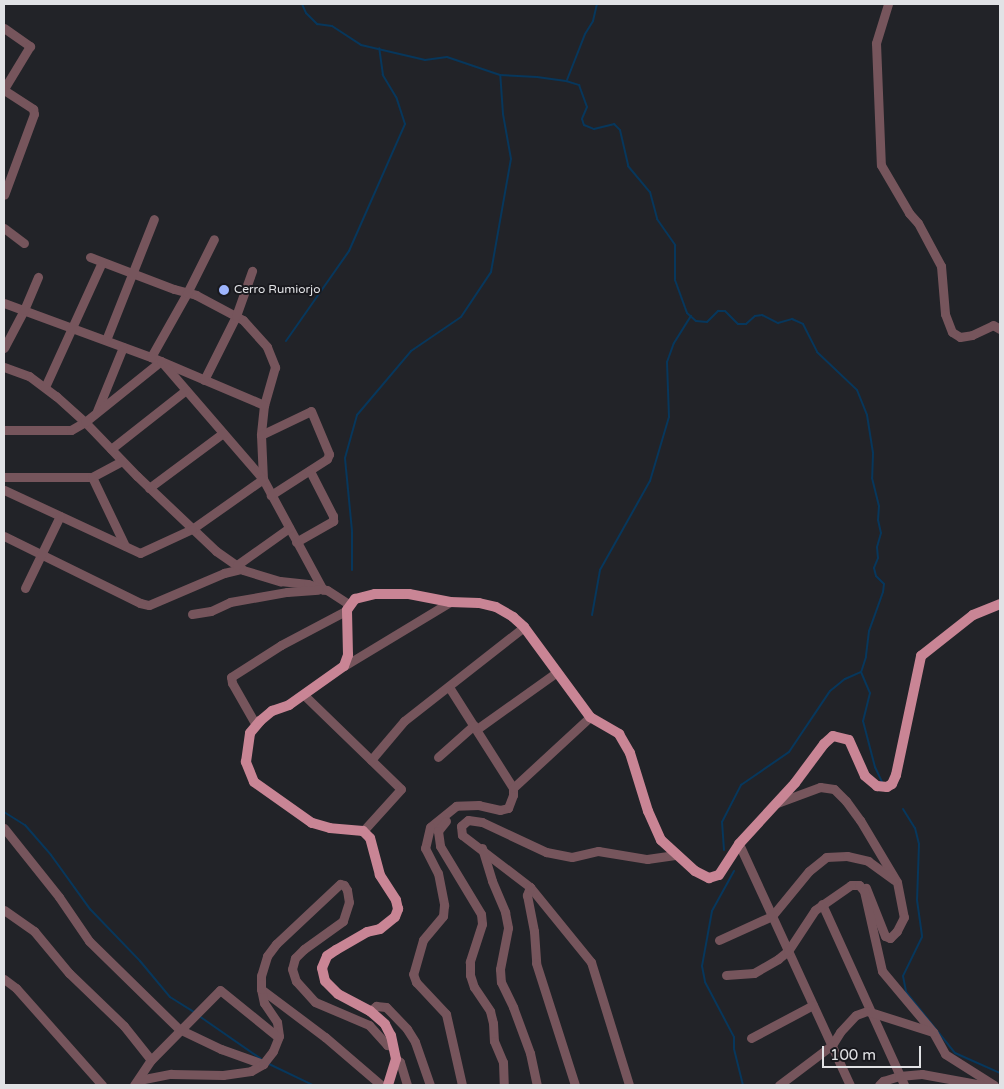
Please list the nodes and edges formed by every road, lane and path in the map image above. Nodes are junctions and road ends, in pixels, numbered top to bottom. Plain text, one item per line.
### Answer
1 (888, 4) edge
2 (4, 28) edge
3 (4, 89) edge
4 (4, 195) edge
5 (154, 219) dead end
6 (4, 228) edge
7 (214, 239) dead end
8 (24, 243) dead end
9 (90, 257) dead end
10 (102, 262) junction
11 (252, 271) dead end
12 (134, 274) junction
13 (38, 277) dead end
14 (187, 293) junction
15 (4, 303) edge
16 (24, 310) junction
17 (236, 316) junction
18 (71, 327) junction
19 (1000, 329) edge
20 (106, 340) junction
21 (124, 347) junction
22 (4, 348) edge
23 (151, 357) junction
24 (161, 361) junction
25 (4, 367) edge
26 (204, 380) junction
27 (45, 387) junction
28 (186, 390) junction
29 (264, 405) junction
30 (96, 413) junction
31 (85, 422) junction
32 (4, 430) edge
33 (223, 433) junction
34 (261, 435) junction
35 (111, 449) junction
36 (122, 461) junction
37 (310, 471) junction
38 (4, 477) edge
39 (92, 477) junction
40 (263, 479) junction
41 (149, 488) junction
42 (4, 490) edge
43 (271, 495) junction
44 (60, 516) junction
45 (289, 528) junction
46 (192, 529) junction
47 (4, 536) edge
48 (296, 542) junction
49 (125, 546) junction
50 (41, 555) junction
51 (240, 567) junction
52 (25, 588) dead end
53 (322, 590) junction
54 (450, 602) junction
55 (1000, 604) edge
56 (349, 607) junction
57 (192, 614) dead end
58 (524, 627) junction
59 (344, 666) junction
60 (557, 672) junction
61 (449, 687) junction
62 (304, 695) junction
63 (590, 717) junction
64 (256, 725) junction
65 (475, 727) junction
66 (438, 757) dead end
67 (371, 760) junction
68 (512, 788) junction
69 (777, 803) junction
70 (445, 818) junction
71 (461, 826) junction
72 (4, 828) edge
73 (363, 831) junction
74 (739, 844) junction
75 (482, 848) junction
76 (677, 855) junction
77 (897, 882) junction
78 (859, 885) junction
79 (530, 887) junction
80 (822, 904) junction
81 (4, 910) edge
82 (772, 916) junction
83 (719, 940) dead end
84 (788, 951) junction
85 (726, 974) dead end
86 (4, 979) edge
87 (261, 989) junction
88 (813, 1005) junction
89 (370, 1011) junction
90 (870, 1012) junction
91 (179, 1029) junction
92 (933, 1032) junction
93 (278, 1037) junction
94 (751, 1038) dead end
95 (832, 1045) junction
96 (393, 1046) junction
97 (396, 1059) junction
98 (151, 1060) junction
99 (262, 1064) junction
100 (899, 1076) junction
101 (137, 1082) edge
102 (847, 1084) edge
103 (102, 1085) edge
104 (381, 1085) edge
105 (388, 1085) edge
106 (407, 1085) edge
107 (430, 1085) edge
108 (462, 1085) edge
109 (504, 1085) edge
110 (537, 1085) edge
111 (575, 1085) edge
112 (629, 1085) edge
113 (779, 1085) edge
114 (879, 1085) edge
115 (904, 1085) edge
116 (982, 1085) edge
117 (994, 1085) edge

1 - 19 street
2 - 3 street
3 - 4 street
5 - 12 street
6 - 8 street
7 - 14 street
9 - 10 street
10 - 12 street
10 - 18 street
11 - 17 street
12 - 14 street
12 - 20 street
13 - 16 street
14 - 17 street
14 - 23 street
15 - 16 street
16 - 18 street
16 - 22 street
17 - 26 street
17 - 29 street
18 - 20 street
18 - 27 street
20 - 21 street
21 - 23 street
21 - 30 street
23 - 24 street
24 - 26 street
24 - 28 street
24 - 30 street
25 - 27 street
26 - 29 street
27 - 31 street
28 - 33 street
28 - 35 street
29 - 34 street
30 - 31 street
31 - 32 street
31 - 35 street
33 - 40 street
33 - 41 street
34 - 37 street
34 - 40 street
35 - 36 street
36 - 39 street
36 - 41 street
37 - 43 street
37 - 48 street
38 - 39 street
39 - 49 street
40 - 43 street
40 - 46 street
41 - 46 street
42 - 44 street
43 - 45 street
44 - 49 street
44 - 50 street
45 - 48 street
45 - 51 street
46 - 49 street
46 - 51 street
47 - 50 street
48 - 53 street
50 - 51 street
50 - 52 street
51 - 53 street
53 - 56 street
53 - 57 street
54 - 56 main road
54 - 58 main road
54 - 59 street
55 - 69 main road
56 - 59 main road
56 - 64 street
58 - 60 main road
58 - 61 street
59 - 62 main road
60 - 63 main road
60 - 65 street
61 - 65 street
61 - 67 street
62 - 64 main road
62 - 67 street
63 - 68 street
63 - 76 main road
64 - 73 main road
65 - 66 street
65 - 68 street
67 - 73 street
68 - 70 street
69 - 74 main road
69 - 77 street
70 - 71 street
70 - 108 street
70 - 109 street
71 - 75 street
71 - 76 street
72 - 91 street
73 - 89 main road
74 - 76 main road
74 - 82 street
75 - 79 street
75 - 110 street
77 - 78 street
77 - 82 street
78 - 80 street
78 - 92 street
79 - 111 street
79 - 112 street
80 - 84 street
80 - 90 street
81 - 98 street
82 - 83 street
82 - 84 street
84 - 85 street
84 - 88 street
86 - 103 street
87 - 93 street
87 - 96 street
87 - 104 street
88 - 94 street
88 - 95 street
89 - 96 main road
89 - 107 street
90 - 92 street
90 - 95 street
90 - 100 street
91 - 93 street
91 - 98 street
91 - 99 street
92 - 117 street
93 - 99 street
95 - 102 street
95 - 113 street
96 - 97 main road
97 - 105 main road
97 - 106 street
98 - 101 street
99 - 101 street
100 - 114 street
100 - 115 street
100 - 116 street

